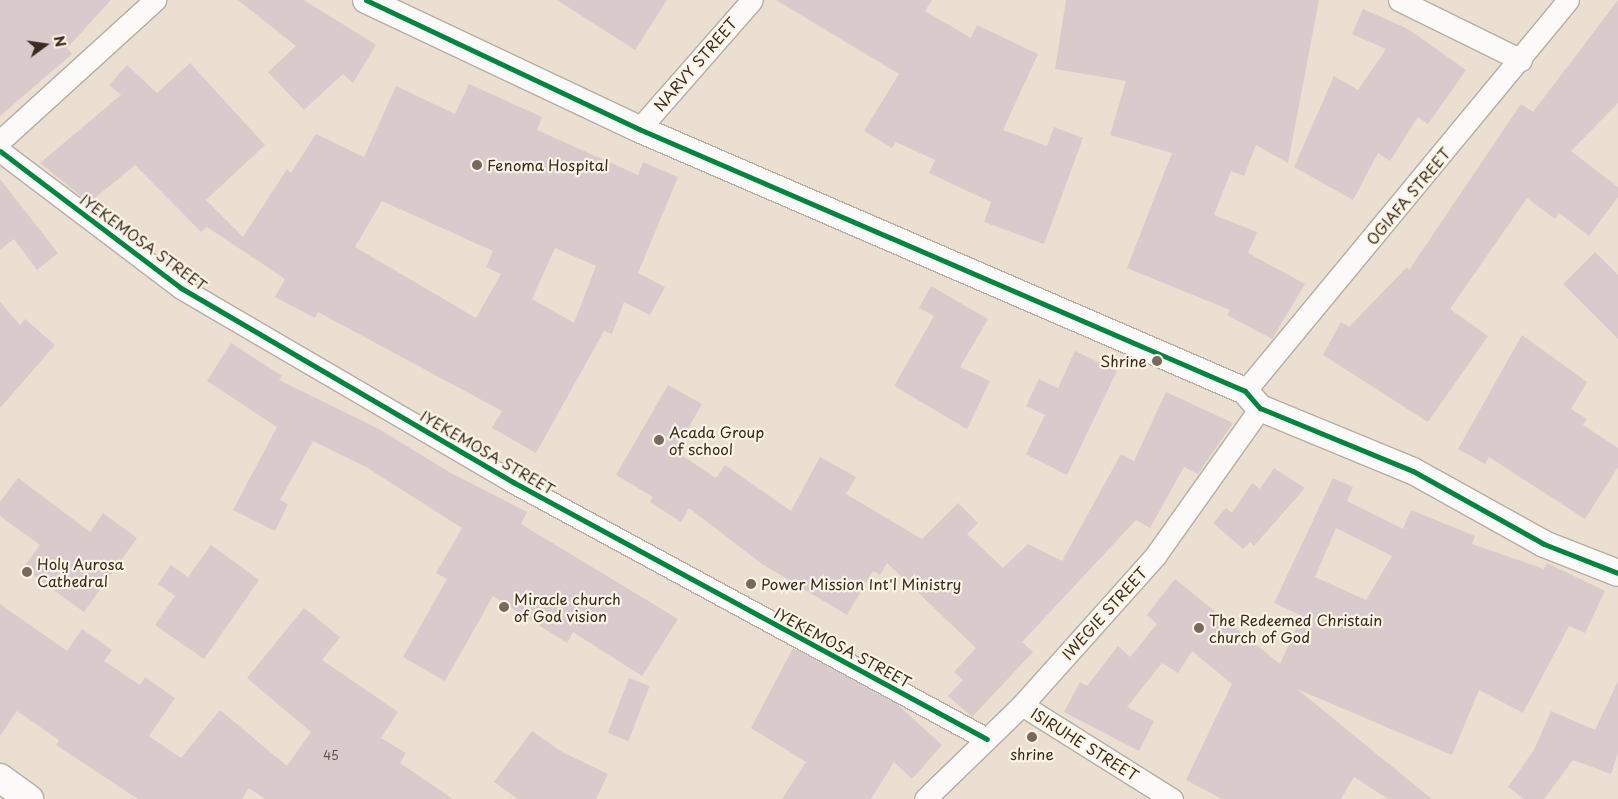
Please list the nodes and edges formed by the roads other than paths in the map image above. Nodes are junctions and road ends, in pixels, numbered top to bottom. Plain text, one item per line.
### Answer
1 (155, 0) edge
2 (366, 0) edge
3 (752, 0) edge
4 (1399, 0) edge
5 (1568, 0) edge
6 (1522, 60) junction
7 (639, 129) junction
8 (0, 141) edge
9 (0, 151) edge
10 (1252, 399) junction
11 (1618, 573) edge
12 (1022, 705) junction
13 (987, 739) junction
14 (0, 778) edge
15 (29, 799) edge
16 (925, 799) edge
17 (1172, 799) edge

1 - 8 street
2 - 7 street
3 - 7 street, NARVY STREET
4 - 6 street
5 - 6 street, OGIAFA STREET
6 - 10 street, OGIAFA STREET
7 - 10 street
9 - 13 street, IYEKEMOSA STREET
10 - 11 street
10 - 12 street, IWEGIE STREET
12 - 13 street, IWEGIE STREET
12 - 17 street, ISIRUHE STREET
13 - 16 street, IWEGIE STREET
14 - 15 highway

